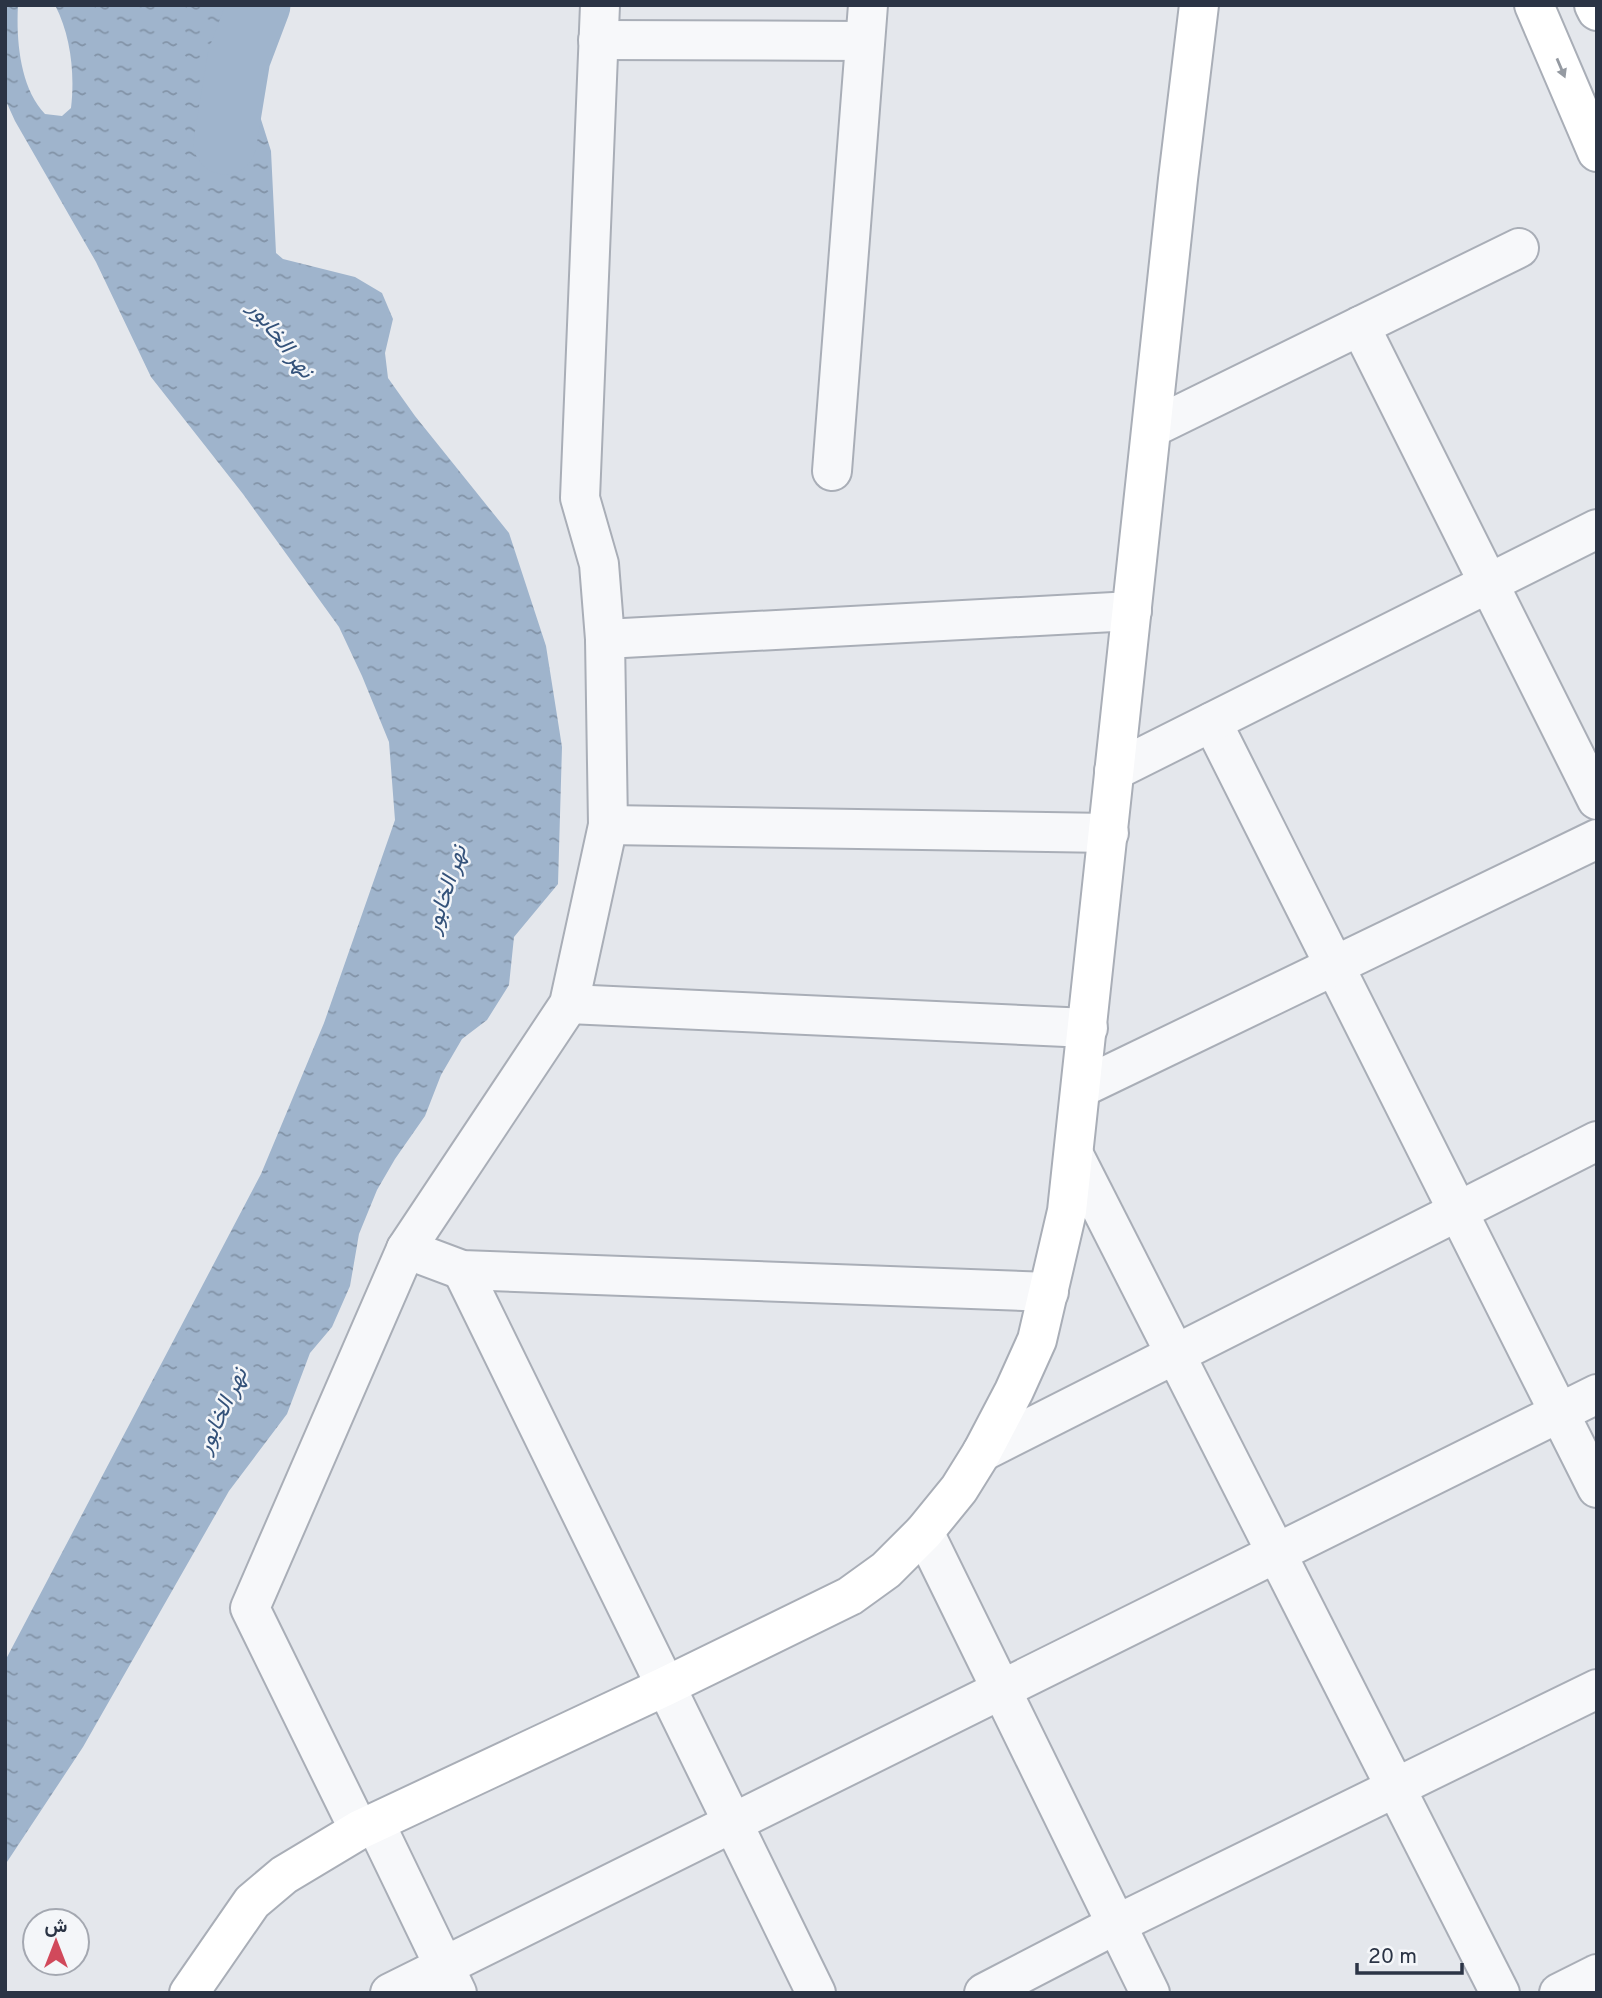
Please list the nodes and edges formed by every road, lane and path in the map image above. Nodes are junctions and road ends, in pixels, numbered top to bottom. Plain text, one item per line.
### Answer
1 (1199, 5) edge
2 (1534, 5) edge
3 (1594, 5) edge
4 (1597, 11) edge
5 (599, 22) edge
6 (867, 23) edge
7 (1597, 152) edge
8 (1519, 248) dead end
9 (1360, 326) junction
10 (1152, 428) junction
11 (832, 471) dead end
12 (1597, 529) edge
13 (1489, 584) junction
14 (1132, 611) junction
15 (606, 639) junction
16 (1212, 722) junction
17 (1114, 771) junction
18 (1597, 800) edge
19 (608, 825) junction
20 (1109, 833) junction
21 (1597, 839) edge
22 (1334, 965) junction
23 (569, 1004) junction
24 (1088, 1028) junction
25 (1081, 1088) junction
26 (1597, 1141) edge
27 (1074, 1155) junction
28 (1458, 1211) junction
29 (405, 1249) junction
30 (462, 1270) junction
31 (1049, 1292) junction
32 (1175, 1354) junction
33 (1597, 1394) edge
34 (1559, 1412) junction
35 (982, 1452) junction
36 (1597, 1488) edge
37 (924, 1532) junction
38 (1276, 1553) junction
39 (666, 1686) junction
40 (1597, 1689) edge
41 (1002, 1690) junction
42 (1395, 1788) junction
43 (733, 1822) junction
44 (367, 1827) junction
45 (1117, 1924) junction
46 (1597, 1974) edge
47 (451, 1979) edge
48 (189, 1993) edge
49 (390, 1993) edge
50 (816, 1993) edge
51 (984, 1993) edge
52 (1150, 1993) edge
53 (1500, 1993) edge
54 (1559, 1993) edge

1 - 10 street
2 -> 7 street
3 - 4 street
5 - 6 street
5 - 15 street
6 - 11 street
8 - 9 street
9 - 10 street
9 - 13 street
10 - 14 street
12 - 13 street
13 - 16 street
13 - 18 street
14 - 15 street
14 - 17 street
15 - 19 street
16 - 17 street
16 - 22 street
17 - 20 street
19 - 20 street
19 - 23 street
20 - 24 street
21 - 22 street
22 - 25 street
22 - 28 street
23 - 24 street
23 - 29 street
24 - 25 street
25 - 27 street
26 - 28 street
27 - 31 street
27 - 32 street
28 - 32 street
28 - 34 street
29 - 30 street
29 - 44 street
30 - 31 street
30 - 39 street
31 - 35 street
32 - 35 street
32 - 38 street
33 - 34 street
34 - 36 street
34 - 38 street
35 - 37 street
37 - 39 street
37 - 41 street
38 - 41 street
38 - 42 street
39 - 43 street
39 - 44 street
40 - 42 street
41 - 43 street
41 - 45 street
42 - 45 street
42 - 53 street
43 - 47 street
43 - 50 street
44 - 47 street
44 - 48 street
45 - 51 street
45 - 52 street
46 - 54 street
47 - 49 street

